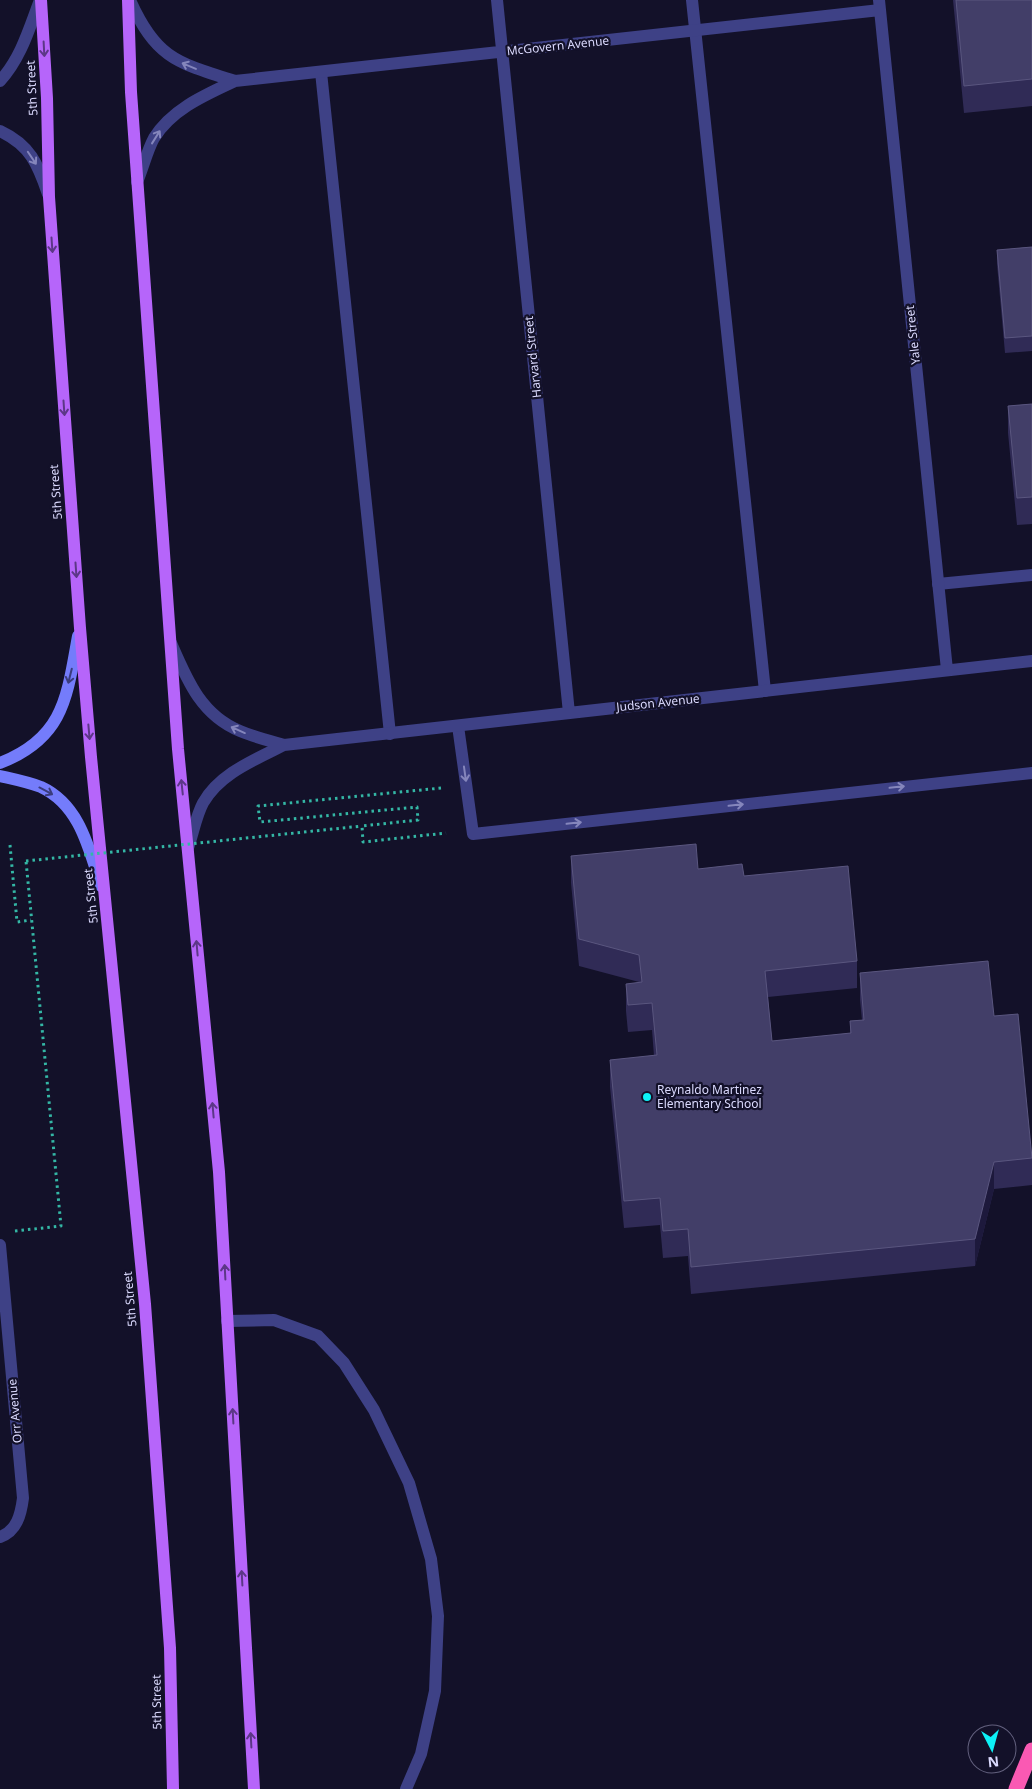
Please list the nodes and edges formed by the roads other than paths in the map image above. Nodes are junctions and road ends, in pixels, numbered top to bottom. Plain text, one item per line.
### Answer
1 (40, 0) edge
2 (129, 0) edge
3 (497, 0) edge
4 (692, 0) edge
5 (880, 5) edge
6 (695, 30) junction
7 (502, 52) junction
8 (321, 72) junction
9 (0, 81) edge
10 (235, 81) junction
11 (0, 130) edge
12 (137, 182) junction
13 (49, 197) junction
14 (1032, 575) edge
15 (938, 584) junction
16 (80, 628) junction
17 (170, 642) junction
18 (1032, 661) edge
19 (947, 670) junction
20 (765, 691) junction
21 (569, 713) junction
22 (458, 726) junction
23 (390, 734) junction
24 (284, 745) junction
25 (0, 763) edge
26 (1032, 773) edge
27 (0, 776) edge
28 (188, 848) junction
29 (106, 900) junction
30 (0, 1245) edge
31 (227, 1321) junction
32 (0, 1537) edge
33 (1032, 1750) edge
34 (173, 1789) edge
35 (254, 1789) edge
36 (406, 1789) edge
37 (1016, 1789) edge

1 - 9 street
1 -> 13 main road, 5th Street
10 -> 2 street, McGovern Avenue
2 - 12 main road
3 - 7 street, Harvard Street
4 - 6 street
5 - 6 street, McGovern Avenue
5 - 15 street, Yale Street
6 - 7 street, McGovern Avenue
6 - 20 street
7 - 8 street, McGovern Avenue
7 - 21 street, Harvard Street
8 - 10 street, McGovern Avenue
8 - 23 street
12 -> 10 street, McGovern Avenue
11 -> 13 street
12 - 17 main road
13 -> 16 main road, 5th Street
14 - 15 street
15 - 19 street, Yale Street
16 -> 25 street
16 -> 29 main road, 5th Street
24 -> 17 street, Judson Avenue
28 -> 17 main road
18 - 19 street, Judson Avenue
19 - 20 street, Judson Avenue
20 - 21 street, Judson Avenue
21 - 22 street, Judson Avenue
22 - 23 street, Judson Avenue
22 -> 26 street
23 - 24 street, Judson Avenue
24 - 28 street, Judson Avenue
27 -> 29 street
31 -> 28 main road
29 - 34 main road, 5th Street
30 - 32 street, Orr Avenue
35 -> 31 main road
31 - 36 street
33 - 37 highway

